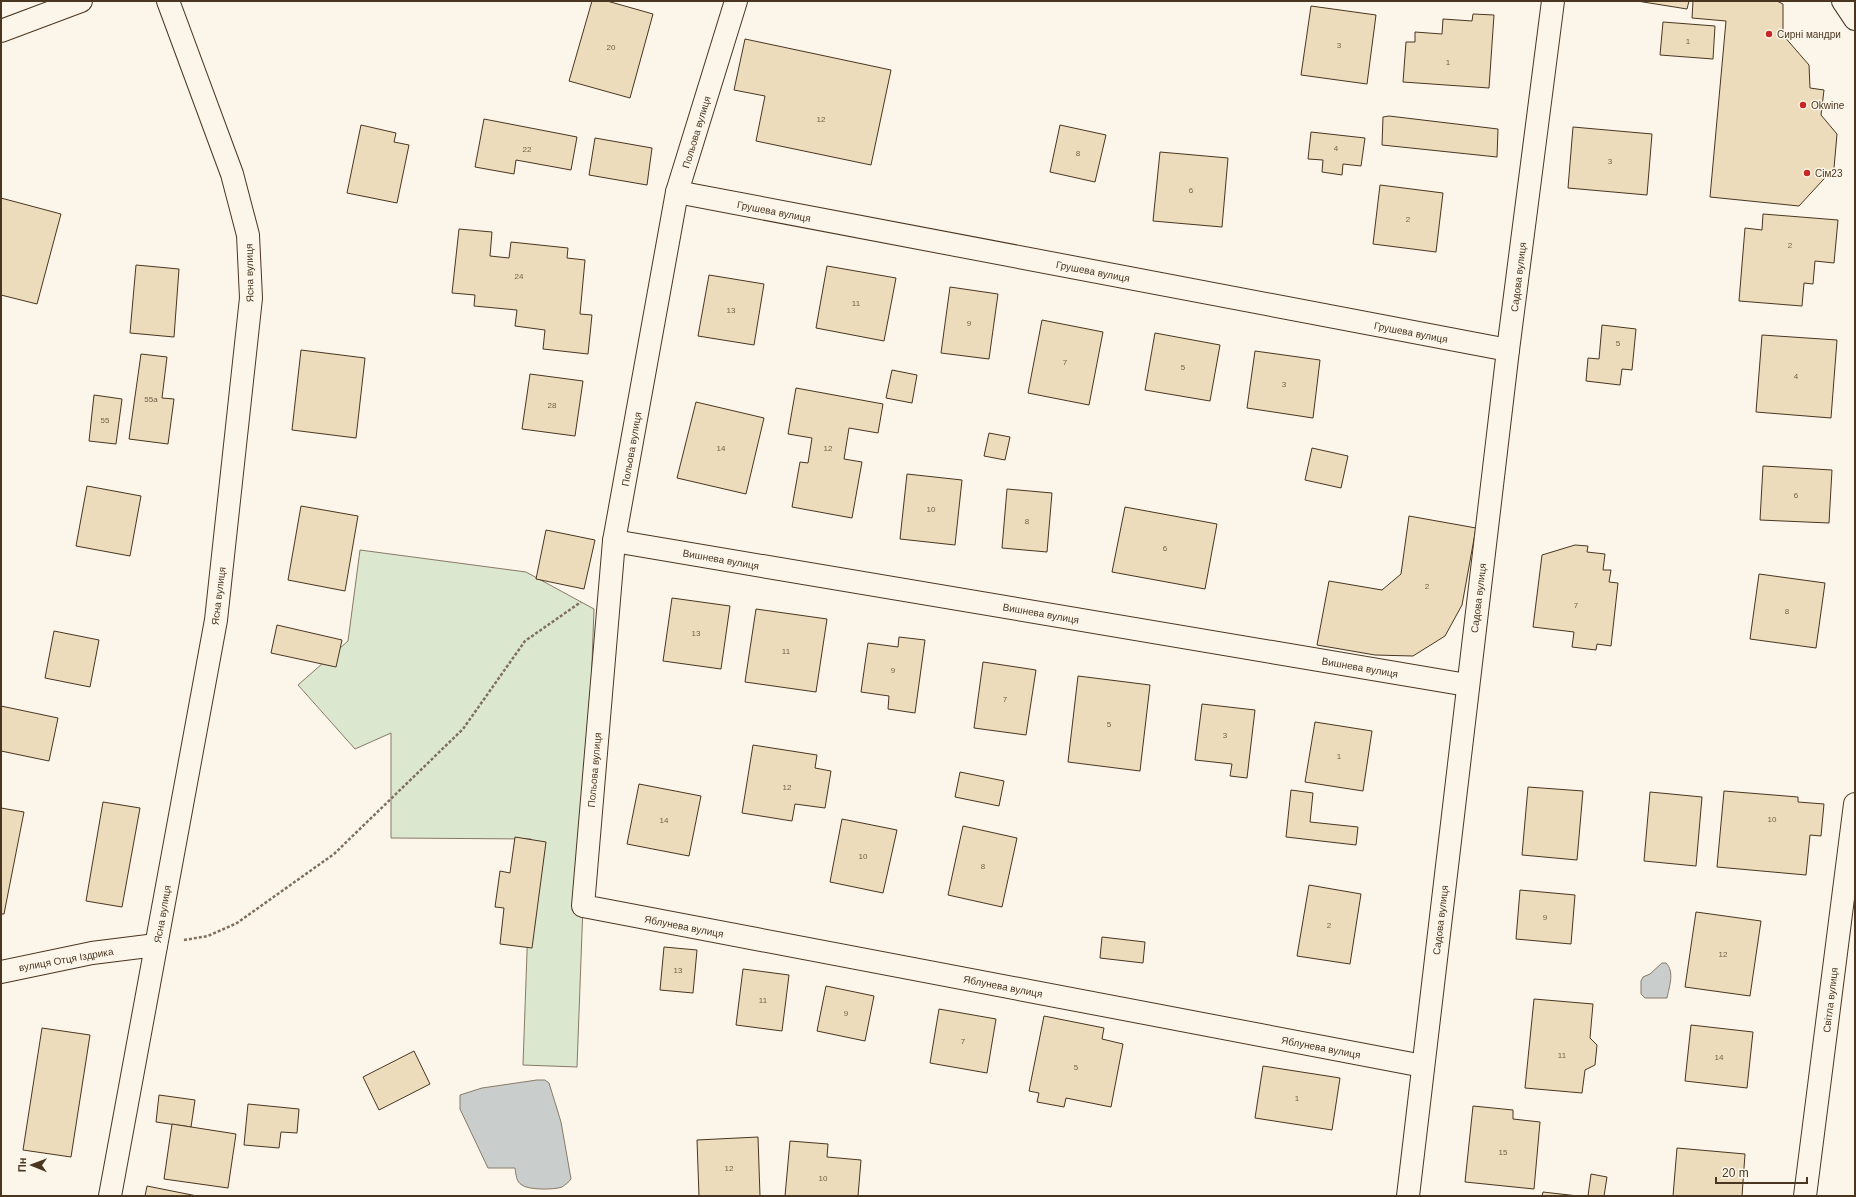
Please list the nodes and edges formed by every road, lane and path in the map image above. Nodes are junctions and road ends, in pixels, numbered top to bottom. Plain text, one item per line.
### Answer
1 (81, 1) edge
2 (168, 1) edge
3 (736, 1) edge
4 (1553, 1) edge
5 (1843, 1) edge
6 (1855, 20) edge
7 (1, 31) edge
8 (677, 192) junction
9 (1508, 350) junction
10 (614, 540) junction
11 (583, 601) dead end
12 (1467, 685) junction
13 (1855, 804) edge
14 (583, 906) joint
15 (156, 945) junction
16 (1, 972) edge
17 (1423, 1066) junction
18 (110, 1196) edge
19 (1408, 1196) edge
20 (1805, 1196) edge

1 - 7 street
2 - 15 street, Ясна вулиця
3 - 8 street, Польова вулиця
4 - 9 street, Садова вулиця
5 - 6 street
8 - 9 street, Грушева вулиця
8 - 10 street, Польова вулиця
9 - 12 street, Садова вулиця
10 - 12 street, Вишнева вулиця
10 - 14 street, Польова вулиця
11 - 15 path
12 - 17 street, Садова вулиця
13 - 20 street, Світла вулиця
14 - 17 street, Яблунева вулиця
15 - 16 street, вулиця Отця Іздрика
15 - 18 street, Ясна вулиця
17 - 19 street, Садова вулиця

